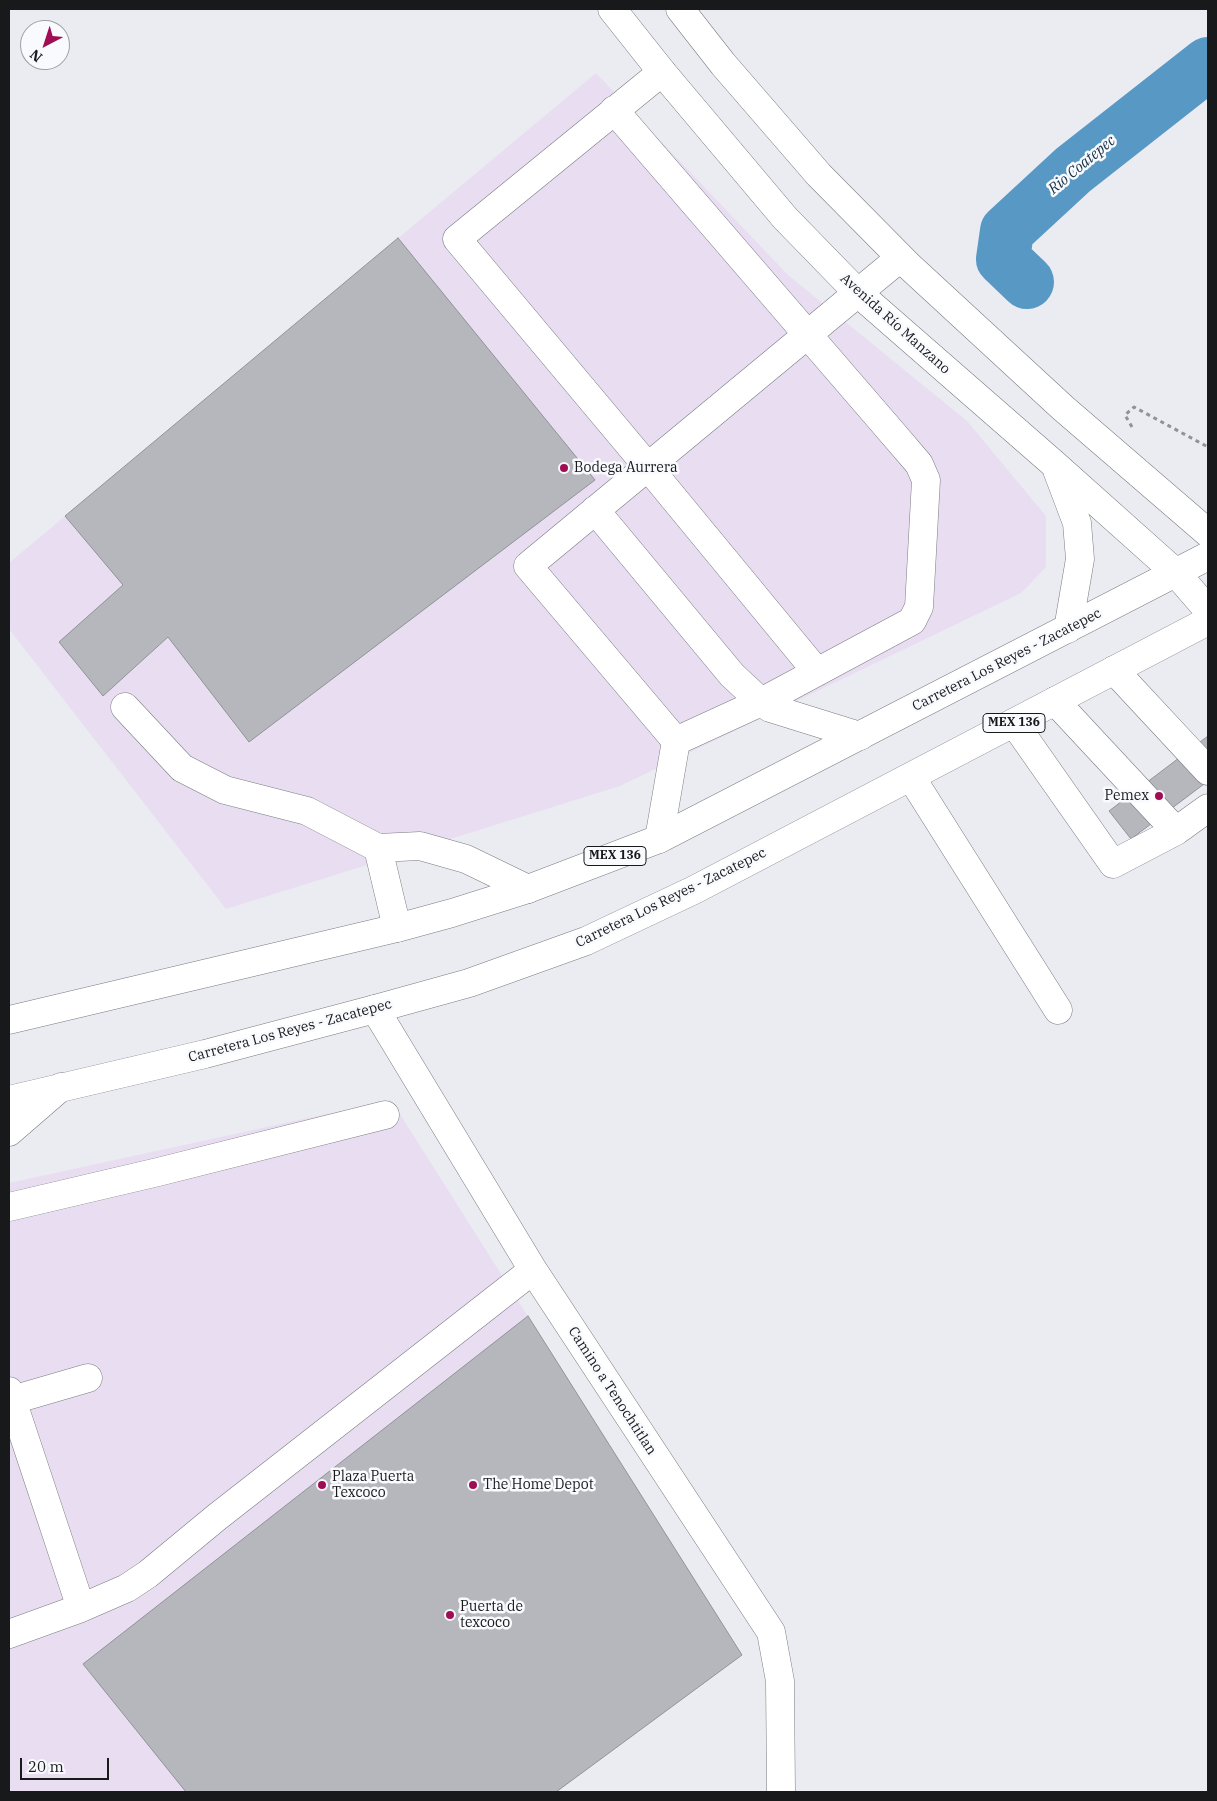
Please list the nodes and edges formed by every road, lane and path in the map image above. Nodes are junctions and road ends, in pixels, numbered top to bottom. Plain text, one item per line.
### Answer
1 (612, 9) edge
2 (680, 9) edge
3 (662, 72) junction
4 (614, 110) junction
5 (900, 258) junction
6 (858, 293) junction
7 (809, 334) junction
8 (1134, 431) dead end
9 (1208, 447) edge
10 (1054, 464) junction
11 (648, 467) junction
12 (595, 510) junction
13 (1208, 533) edge
14 (1208, 556) edge
15 (1176, 573) junction
16 (1208, 610) edge
17 (1208, 622) edge
18 (1068, 629) junction
19 (1114, 670) junction
20 (817, 672) junction
21 (1055, 701) junction
22 (761, 702) junction
23 (125, 707) dead end
24 (1014, 723) junction
25 (860, 736) junction
26 (676, 741) junction
27 (1208, 771) edge
28 (911, 777) junction
29 (1208, 808) edge
30 (1176, 831) junction
31 (659, 839) junction
32 (378, 848) junction
33 (528, 889) junction
34 (397, 928) junction
35 (375, 1009) junction
36 (1058, 1010) dead end
37 (9, 1020) edge
38 (61, 1087) junction
39 (9, 1100) edge
40 (385, 1115) dead end
41 (9, 1132) edge
42 (9, 1207) edge
43 (533, 1270) junction
44 (88, 1378) dead end
45 (10, 1397) edge
46 (82, 1608) junction
47 (9, 1634) edge
48 (782, 1792) edge

1 - 3 main road, Avenida Río Manzano
2 - 5 main road
3 - 4 main road
3 - 6 main road, Avenida Río Manzano
4 - 7 main road
4 - 11 main road
5 - 6 main road
5 - 13 main road
6 - 7 main road
6 - 10 main road, Avenida Río Manzano
7 - 11 main road
7 - 20 main road
8 - 9 path
10 - 15 main road, Avenida Río Manzano
10 - 18 main road
11 - 12 main road
11 - 20 main road
12 - 22 main road
12 - 26 main road
14 - 15 main road, Carretera Los Reyes - Zacatepec / MEX 136
15 - 16 main road, Avenida Río Manzano
15 - 18 main road, Carretera Los Reyes - Zacatepec / MEX 136
17 - 19 main road, Carretera Los Reyes - Zacatepec / MEX 136
18 - 25 main road, Carretera Los Reyes - Zacatepec / MEX 136
19 - 21 main road, Carretera Los Reyes - Zacatepec / MEX 136
19 - 27 main road
20 - 22 main road
21 - 24 main road, Carretera Los Reyes - Zacatepec / MEX 136
21 - 30 main road
22 - 25 main road
22 - 26 main road
23 - 32 main road
24 - 28 main road, Carretera Los Reyes - Zacatepec / MEX 136
24 - 30 main road
25 - 31 main road, Carretera Los Reyes - Zacatepec / MEX 136
26 - 31 main road
28 - 35 main road, Carretera Los Reyes - Zacatepec / MEX 136
28 - 36 main road
29 - 30 main road
31 - 33 main road, Carretera Los Reyes - Zacatepec / MEX 136
32 - 33 main road
32 - 34 main road
33 - 34 main road, Carretera Los Reyes - Zacatepec / MEX 136
34 - 37 main road, Carretera Los Reyes - Zacatepec / MEX 136
35 - 38 main road, Carretera Los Reyes - Zacatepec / MEX 136
35 - 43 main road, Camino a Tenochtitlan
38 - 39 main road, Carretera Los Reyes - Zacatepec / MEX 136
38 - 41 main road
40 - 42 main road
43 - 46 main road
43 - 48 main road, Camino a Tenochtitlan
44 - 45 main road
45 - 46 main road
46 - 47 main road

